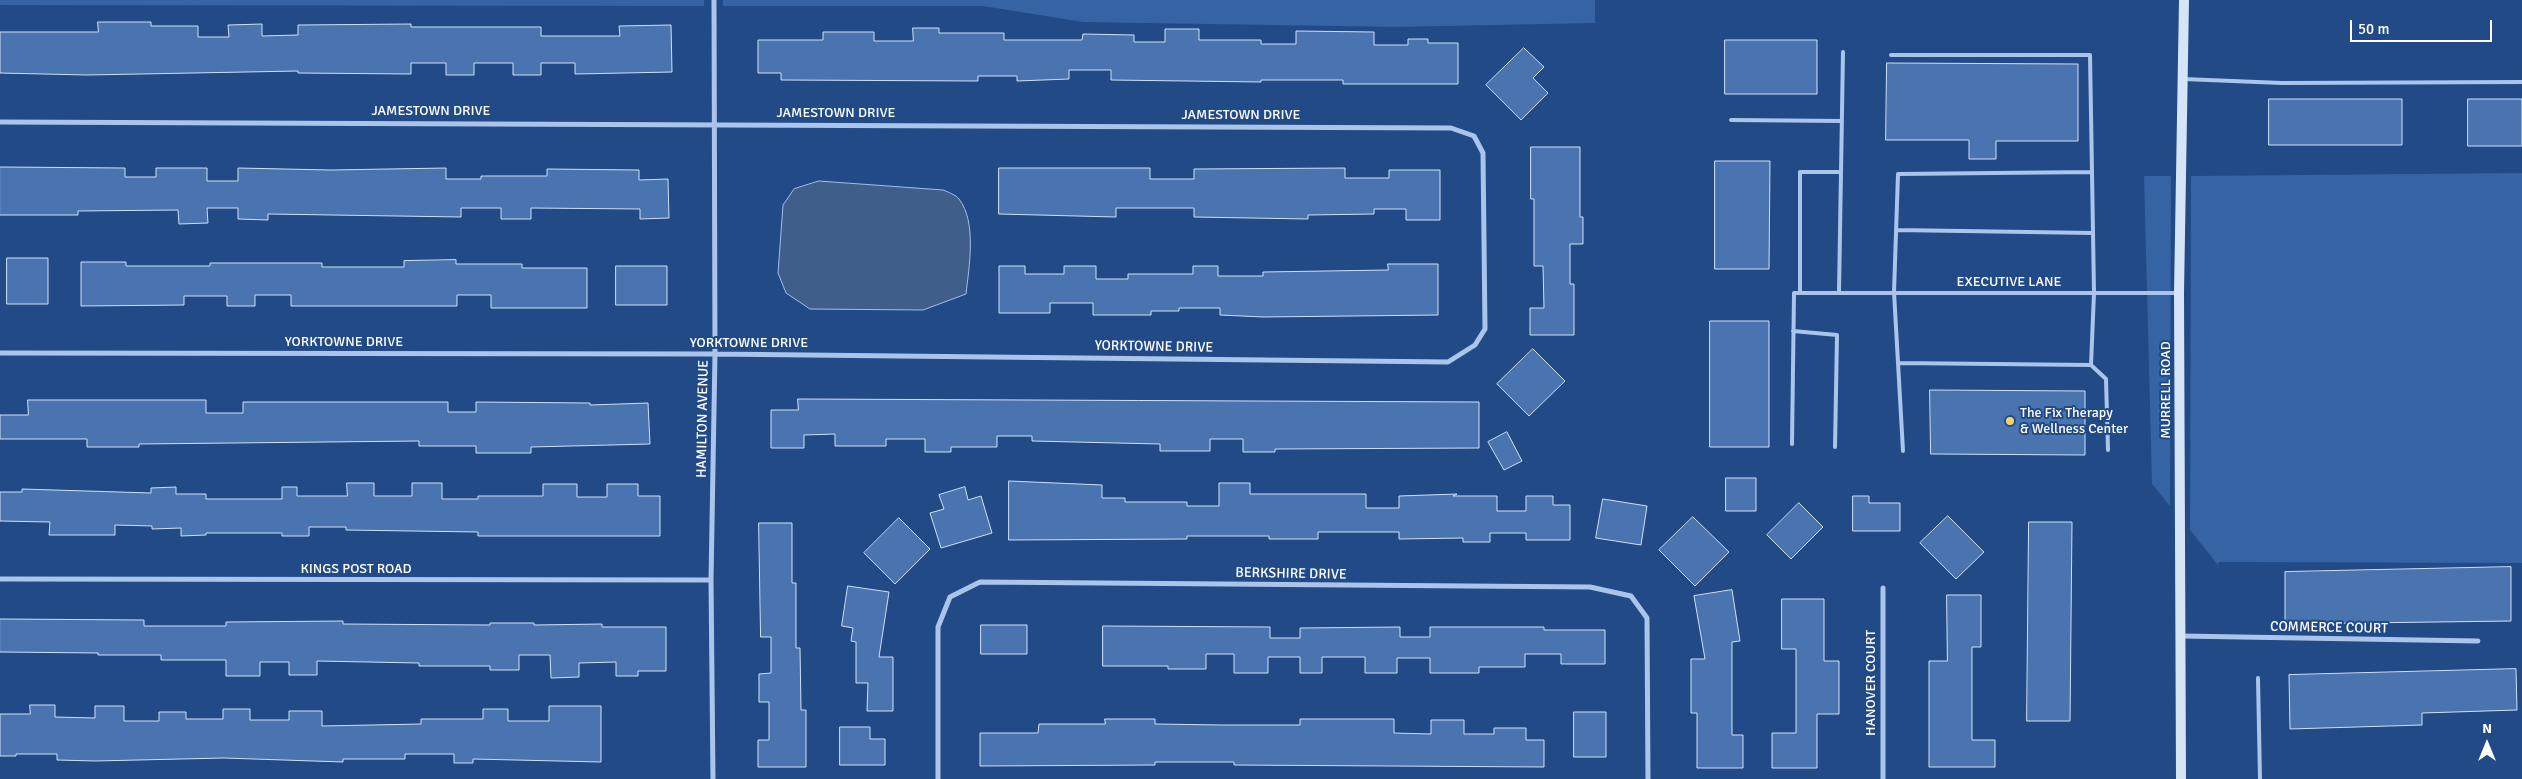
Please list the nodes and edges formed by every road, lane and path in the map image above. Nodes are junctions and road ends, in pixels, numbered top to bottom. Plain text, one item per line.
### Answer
1 (714, 0) edge
2 (2184, 0) edge
3 (1842, 52) dead end
4 (1891, 55) dead end
5 (2183, 80) junction
6 (2522, 82) edge
7 (1731, 120) dead end
8 (1842, 121) junction
9 (0, 122) edge
10 (714, 123) junction
11 (1841, 172) junction
12 (2092, 172) junction
13 (1896, 230) junction
14 (2093, 233) junction
15 (1839, 292) junction
16 (1894, 292) junction
17 (1800, 293) junction
18 (2094, 293) junction
19 (2179, 293) junction
20 (1485, 330) joint
21 (1793, 331) junction
22 (0, 353) edge
23 (716, 354) junction
24 (1898, 364) junction
25 (2091, 365) junction
26 (1792, 444) dead end
27 (1835, 447) dead end
28 (2108, 450) dead end
29 (1904, 451) dead end
30 (0, 579) edge
31 (711, 580) junction
32 (1883, 588) dead end
33 (2180, 636) junction
34 (2478, 642) dead end
35 (2258, 678) dead end
36 (713, 779) edge
37 (938, 779) edge
38 (1648, 779) edge
39 (1883, 779) edge
40 (2181, 779) edge
41 (2260, 779) edge

1 - 10 street, HAMILTON AVENUE
2 - 5 street, MURRELL ROAD
3 - 8 lane
4 - 12 lane
5 - 6 lane
5 - 19 street, MURRELL ROAD
7 - 8 lane
8 - 11 lane
9 - 10 street, JAMESTOWN DRIVE
10 - 20 street, JAMESTOWN DRIVE
10 - 23 street, HAMILTON AVENUE
11 - 15 lane
11 - 17 lane
12 - 13 lane
12 - 14 lane
13 - 14 lane
13 - 16 lane
14 - 18 lane
15 - 16 lane, EXECUTIVE LANE
15 - 17 lane, EXECUTIVE LANE
16 - 18 lane, EXECUTIVE LANE
16 - 24 lane
17 - 21 lane
18 - 19 lane, EXECUTIVE LANE
18 - 25 lane
19 - 33 street, MURRELL ROAD
20 - 23 street, YORKTOWNE DRIVE
21 - 26 lane
21 - 27 lane
22 - 23 street, YORKTOWNE DRIVE
23 - 31 street, HAMILTON AVENUE
24 - 25 lane
24 - 29 lane
25 - 28 lane
30 - 31 street, KINGS POST ROAD
31 - 36 street, HAMILTON AVENUE
32 - 39 street, HANOVER COURT
33 - 34 street, COMMERCE COURT
33 - 40 street, MURRELL ROAD
35 - 41 lane
37 - 38 street, BERKSHIRE DRIVE

